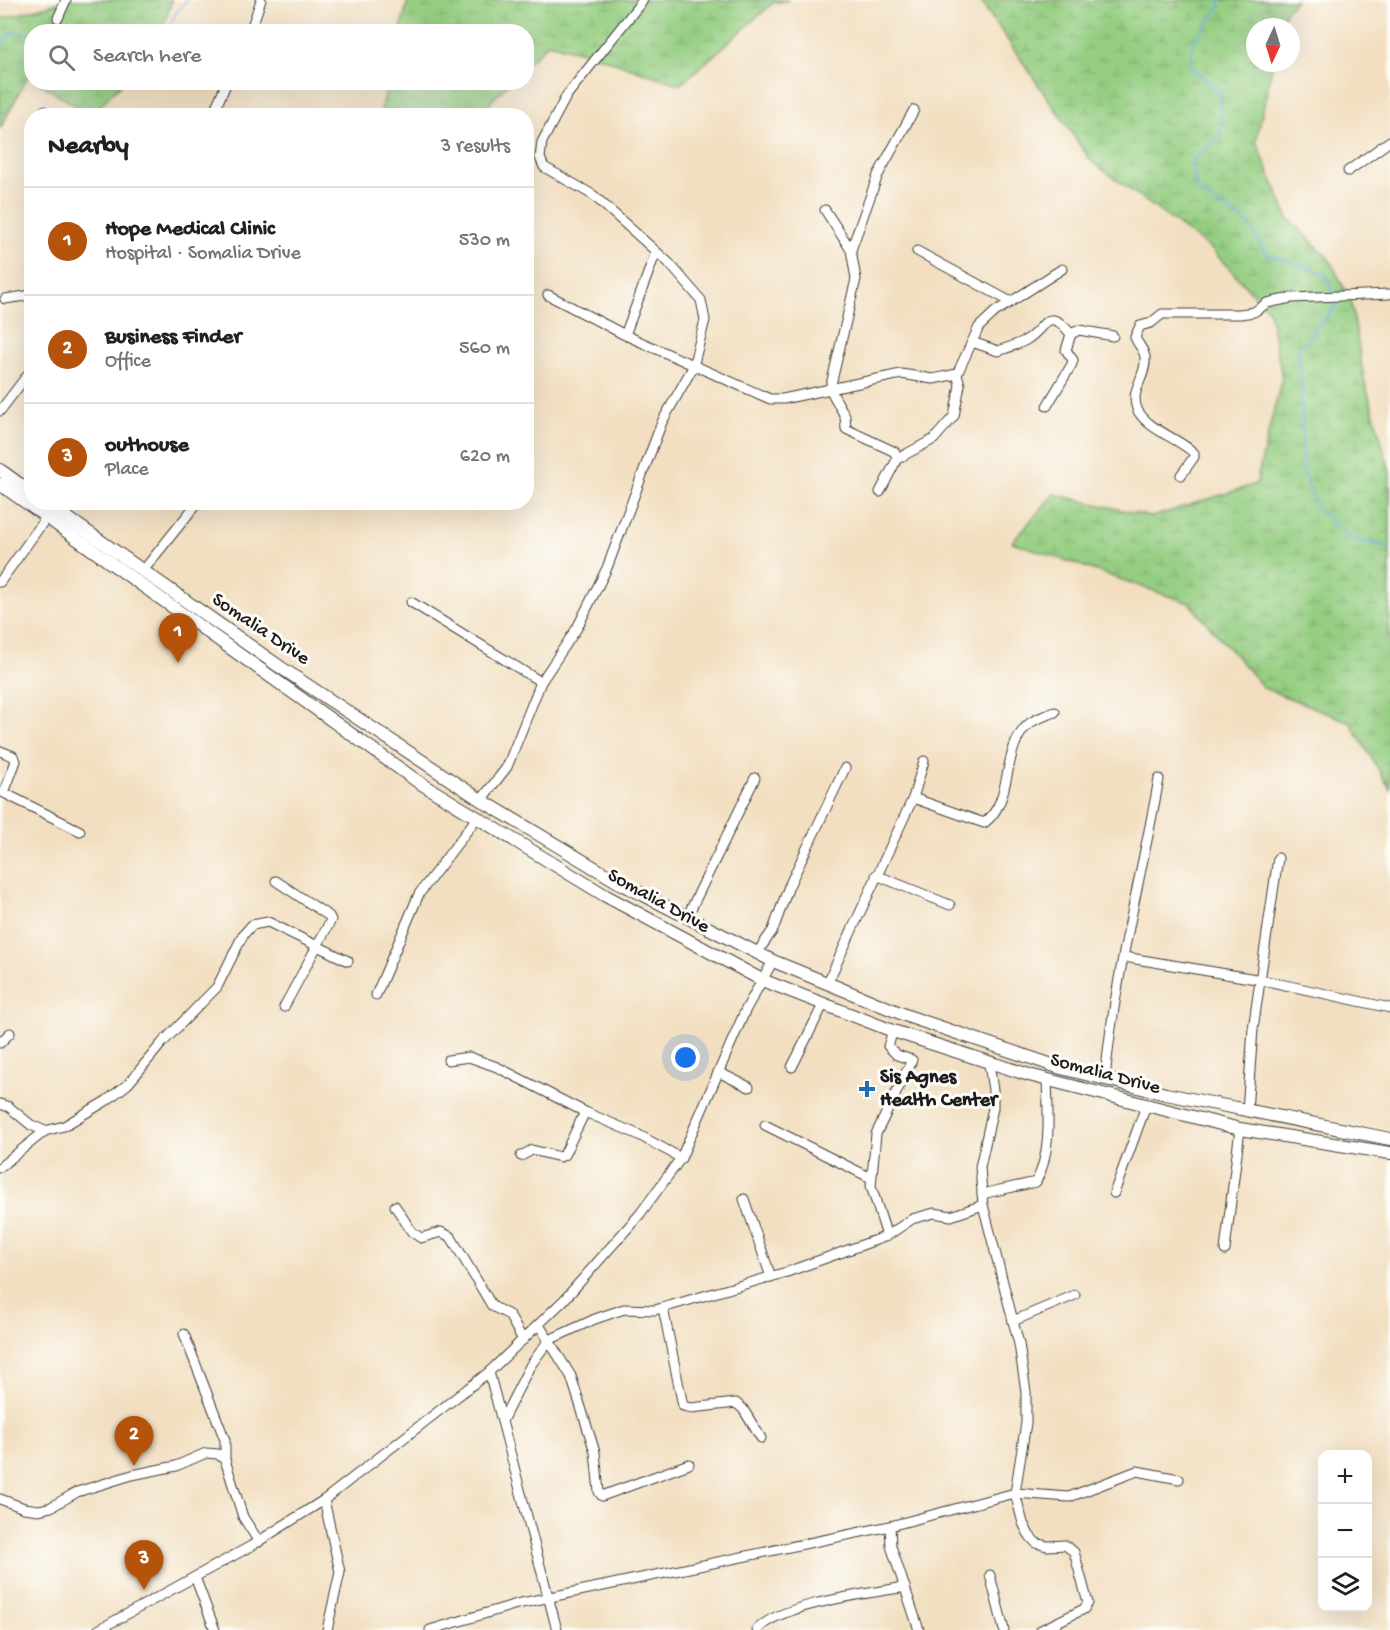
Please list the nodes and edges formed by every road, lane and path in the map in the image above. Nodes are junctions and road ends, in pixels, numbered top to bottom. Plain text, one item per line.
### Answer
1 (66, 0) edge
2 (261, 0) edge
3 (643, 0) edge
4 (58, 18) dead end
5 (253, 24) edge
6 (223, 90) edge
7 (216, 108) edge
8 (914, 110) dead end
9 (1390, 141) edge
10 (1348, 171) dead end
11 (825, 210) dead end
12 (851, 250) junction
13 (917, 251) dead end
14 (656, 252) junction
15 (1062, 269) dead end
16 (548, 294) dead end
17 (1389, 294) edge
18 (24, 296) edge
19 (6, 299) dead end
20 (1011, 302) junction
21 (1071, 334) junction
22 (625, 335) junction
23 (1113, 336) dead end
24 (972, 342) junction
25 (693, 367) junction
26 (957, 374) junction
27 (24, 380) edge
28 (830, 389) junction
29 (1047, 406) dead end
30 (0, 411) edge
31 (897, 459) junction
32 (0, 470) edge
33 (1181, 475) dead end
34 (0, 483) edge
35 (24, 487) edge
36 (880, 492) dead end
37 (24, 501) edge
38 (35, 510) edge
39 (56, 510) edge
40 (192, 510) edge
41 (46, 518) junction
42 (142, 572) junction
43 (0, 582) edge
44 (411, 602) dead end
45 (541, 682) junction
46 (1055, 712) dead end
47 (0, 751) edge
48 (924, 761) dead end
49 (844, 768) dead end
50 (755, 778) dead end
51 (1158, 779) dead end
52 (913, 798) junction
53 (481, 800) junction
54 (476, 819) junction
55 (80, 831) dead end
56 (1278, 858) dead end
57 (876, 875) junction
58 (276, 881) dead end
59 (950, 905) dead end
60 (687, 917) junction
61 (317, 946) junction
62 (758, 953) junction
63 (1124, 957) junction
64 (348, 961) dead end
65 (773, 962) junction
66 (762, 980) junction
67 (1262, 980) junction
68 (827, 984) junction
69 (376, 994) dead end
70 (823, 1005) junction
71 (284, 1007) dead end
72 (1390, 1008) edge
73 (893, 1031) junction
74 (10, 1033) dead end
75 (0, 1043) edge
76 (448, 1060) dead end
77 (989, 1064) junction
78 (792, 1066) dead end
79 (718, 1072) junction
80 (1047, 1080) junction
81 (1105, 1080) junction
82 (749, 1087) dead end
83 (0, 1104) edge
84 (1146, 1106) junction
85 (1247, 1111) junction
86 (585, 1112) junction
87 (765, 1125) dead end
88 (1240, 1129) junction
89 (45, 1131) junction
90 (1390, 1139) edge
91 (1390, 1153) edge
92 (521, 1156) dead end
93 (681, 1158) junction
94 (0, 1167) edge
95 (871, 1178) junction
96 (1114, 1193) dead end
97 (982, 1194) junction
98 (744, 1199) dead end
99 (983, 1205) junction
100 (395, 1206) dead end
101 (887, 1236) junction
102 (1225, 1250) dead end
103 (771, 1277) junction
104 (1075, 1295) dead end
105 (663, 1308) junction
106 (1013, 1321) junction
107 (539, 1325) junction
108 (184, 1334) dead end
109 (522, 1340) junction
110 (549, 1341) junction
111 (489, 1372) junction
112 (502, 1421) junction
113 (761, 1438) dead end
114 (225, 1460) junction
115 (689, 1464) dead end
116 (1179, 1479) dead end
117 (1015, 1493) junction
118 (0, 1499) edge
119 (324, 1500) junction
120 (890, 1526) junction
121 (259, 1542) junction
122 (990, 1575) dead end
123 (195, 1577) junction
124 (905, 1587) junction
125 (548, 1598) junction
126 (99, 1630) edge
127 (215, 1630) edge
128 (327, 1630) edge
129 (430, 1630) edge
130 (556, 1630) edge
131 (757, 1630) edge
132 (920, 1630) edge
133 (1004, 1630) edge
134 (1041, 1630) edge

1 - 4 street
2 - 5 street
3 - 14 street
6 - 7 street
8 - 12 street
9 - 10 street
11 - 12 street
12 - 28 street
13 - 20 street
14 - 22 street
14 - 25 street
15 - 20 street
16 - 22 street
17 - 33 street
18 - 19 street
20 - 24 street
21 - 23 street
21 - 24 street
21 - 29 street
22 - 25 street
24 - 26 street
25 - 28 street
25 - 45 street
26 - 28 street
26 - 31 street
27 - 30 street
28 - 31 street
31 - 36 street
32 - 35 main road
34 - 37 main road, Somalia Drive
38 - 41 main road, Somalia Drive
39 - 42 main road, Somalia Drive
40 - 42 street
41 - 43 street
41 - 54 main road, Somalia Drive
42 - 53 main road, Somalia Drive
44 - 45 street
45 - 53 street
46 - 52 street
47 - 55 street
48 - 52 street
49 - 62 street
50 - 60 street
51 - 63 street
52 - 57 street
53 - 60 main road, Somalia Drive
54 - 66 main road, Somalia Drive
54 - 69 street
56 - 67 street
57 - 59 street
57 - 68 street
58 - 61 street
60 - 62 main road, Somalia Drive
61 - 64 street
61 - 71 street
61 - 89 street
62 - 65 main road, Somalia Drive
63 - 67 street
63 - 81 street
65 - 66 street
65 - 68 main road, Somalia Drive
66 - 70 main road, Somalia Drive
66 - 79 street
67 - 72 street
67 - 85 street
68 - 81 main road, Somalia Drive
70 - 73 main road, Somalia Drive
70 - 78 street
73 - 77 main road, Somalia Drive
73 - 95 street
74 - 75 street
76 - 86 street
77 - 80 main road, Somalia Drive
77 - 97 street
79 - 82 street
79 - 93 street
80 - 84 main road, Somalia Drive
80 - 97 street
81 - 85 main road, Somalia Drive
83 - 89 street
84 - 88 main road, Somalia Drive
84 - 96 street
85 - 90 main road, Somalia Drive
86 - 92 street
86 - 93 street
87 - 95 street
88 - 91 main road, Somalia Drive
88 - 102 street
89 - 94 street
93 - 107 street
95 - 101 street
97 - 99 street
98 - 103 street
99 - 101 street
99 - 106 street
100 - 109 street
101 - 103 street
103 - 105 street
104 - 106 street
105 - 110 street
105 - 113 street
106 - 117 street
107 - 109 street
107 - 110 street
108 - 114 street
109 - 111 street
110 - 112 street
110 - 115 street
111 - 112 street
111 - 119 street
112 - 125 street
114 - 118 street
114 - 121 street
116 - 117 street
117 - 120 street
117 - 134 street
119 - 121 street
119 - 128 street
120 - 124 street
120 - 125 street
121 - 123 street
122 - 133 street
123 - 126 street
123 - 127 street
124 - 131 street
124 - 132 street
125 - 129 street
125 - 130 street

